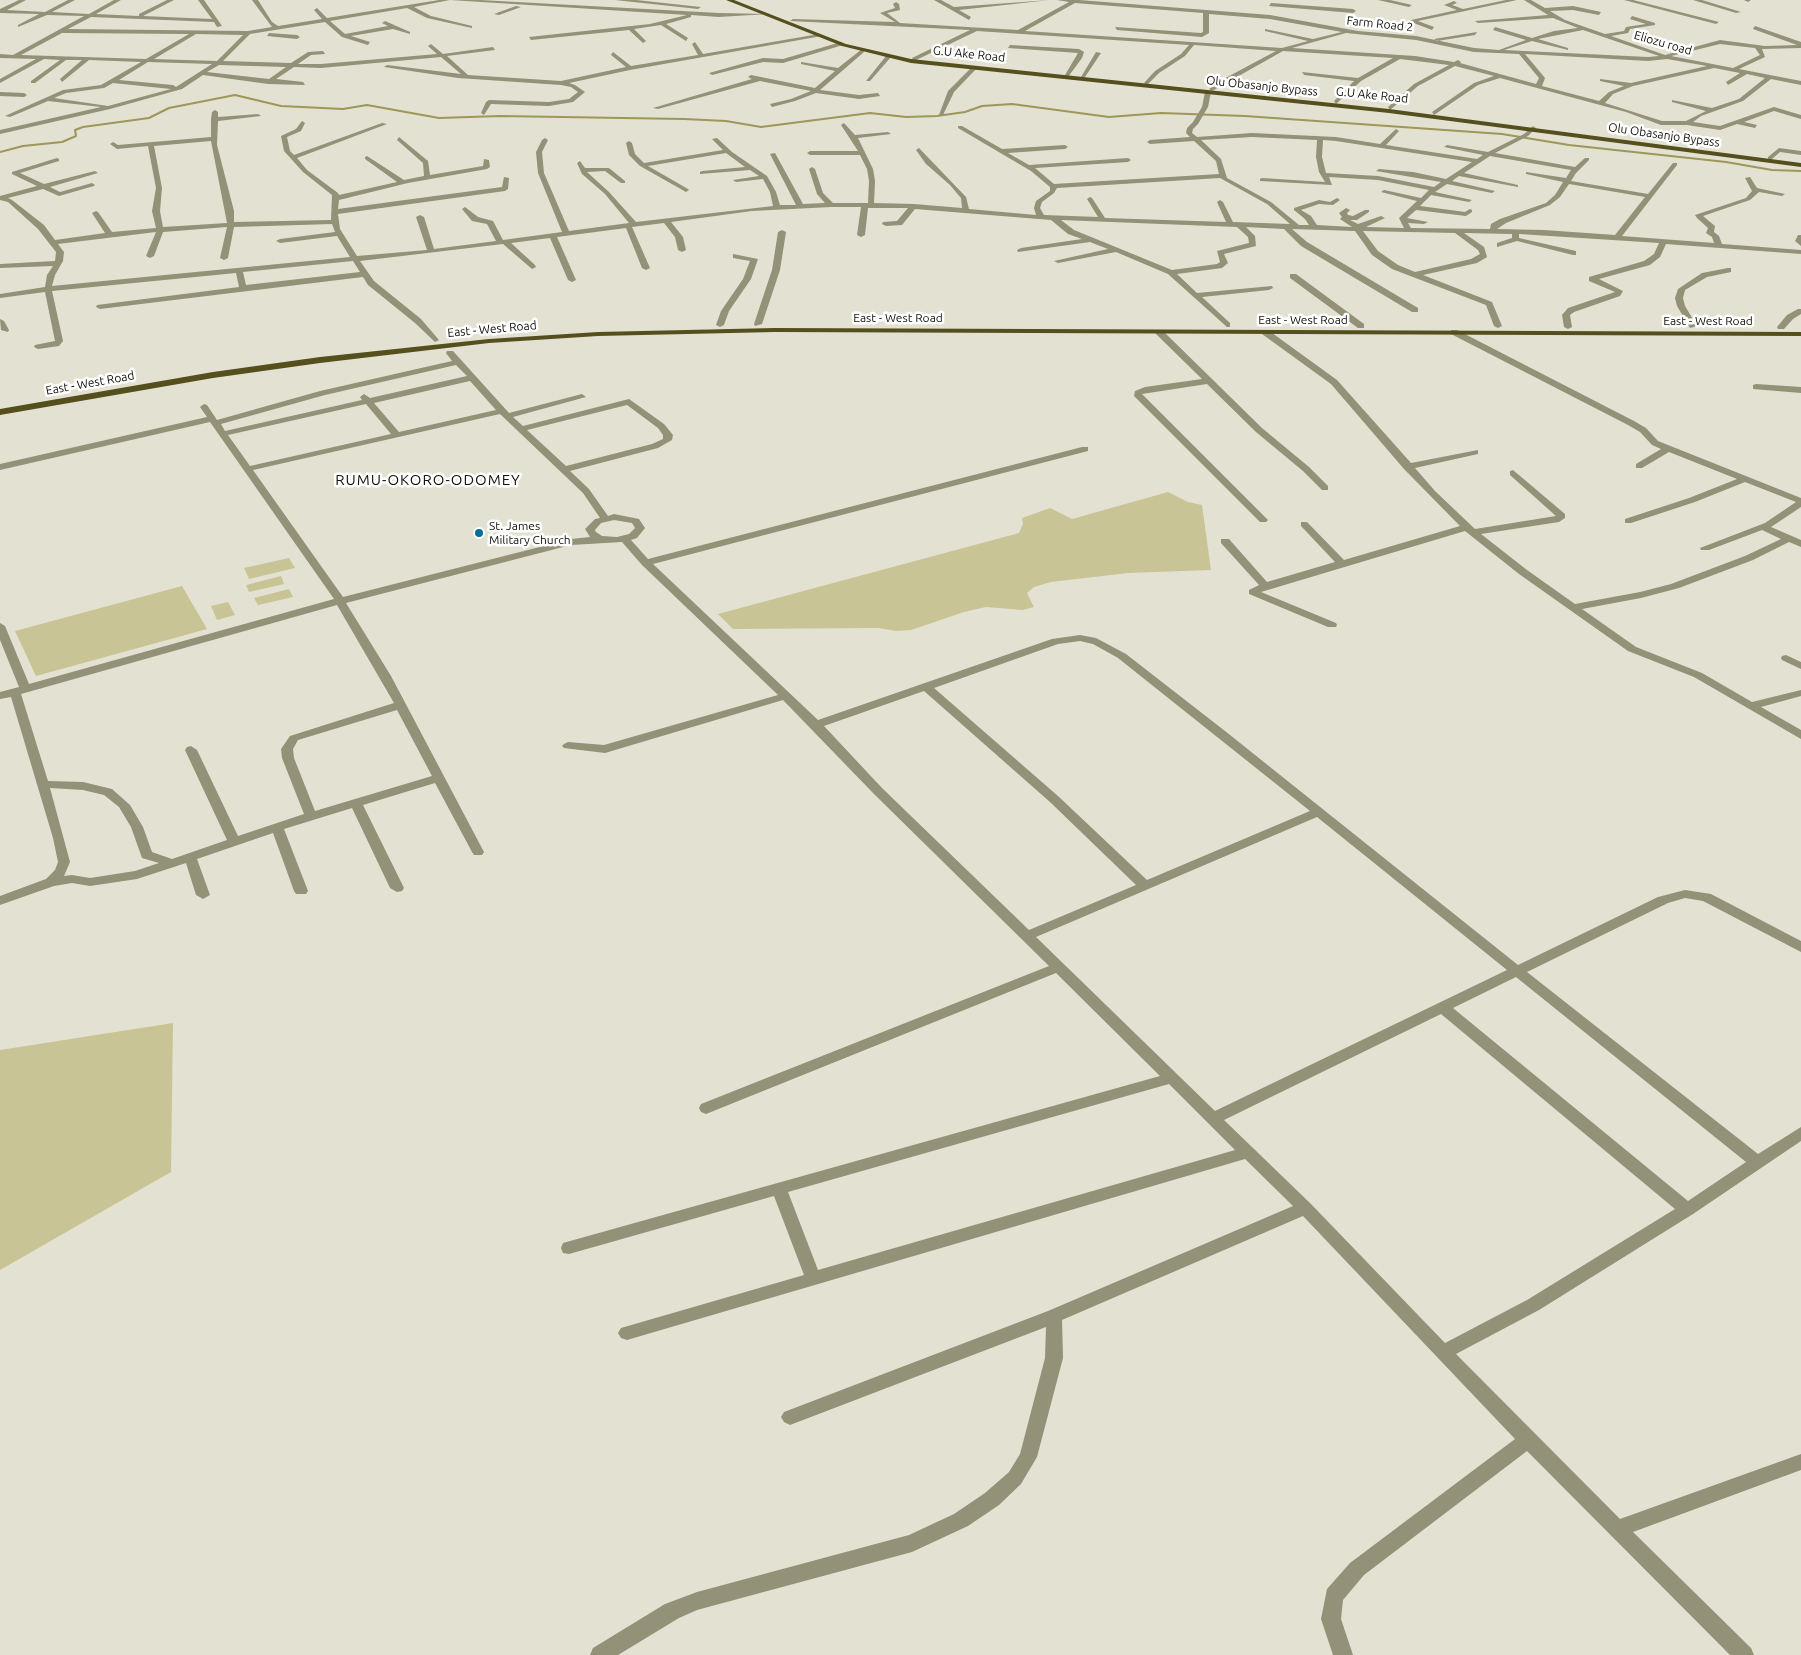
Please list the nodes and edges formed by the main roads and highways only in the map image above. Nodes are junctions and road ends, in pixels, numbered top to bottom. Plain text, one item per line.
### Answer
1 (729, 0) edge
2 (740, 0) edge
3 (1210, 91) junction
4 (1801, 164) edge
5 (1801, 327) edge
6 (1801, 334) edge
7 (115, 388) junction
8 (0, 405) edge
9 (0, 412) edge

1 - 3 main road, Olu Obasanjo Bypass
2 - 3 main road, G.U Ake Road
3 - 4 main road, Olu Obasanjo Bypass
3 - 4 main road, G.U Ake Road
5 - 7 main road, East - West Road
6 - 7 main road, East - West Road
7 - 8 main road, East - West Road
7 - 9 main road, East - West Road

